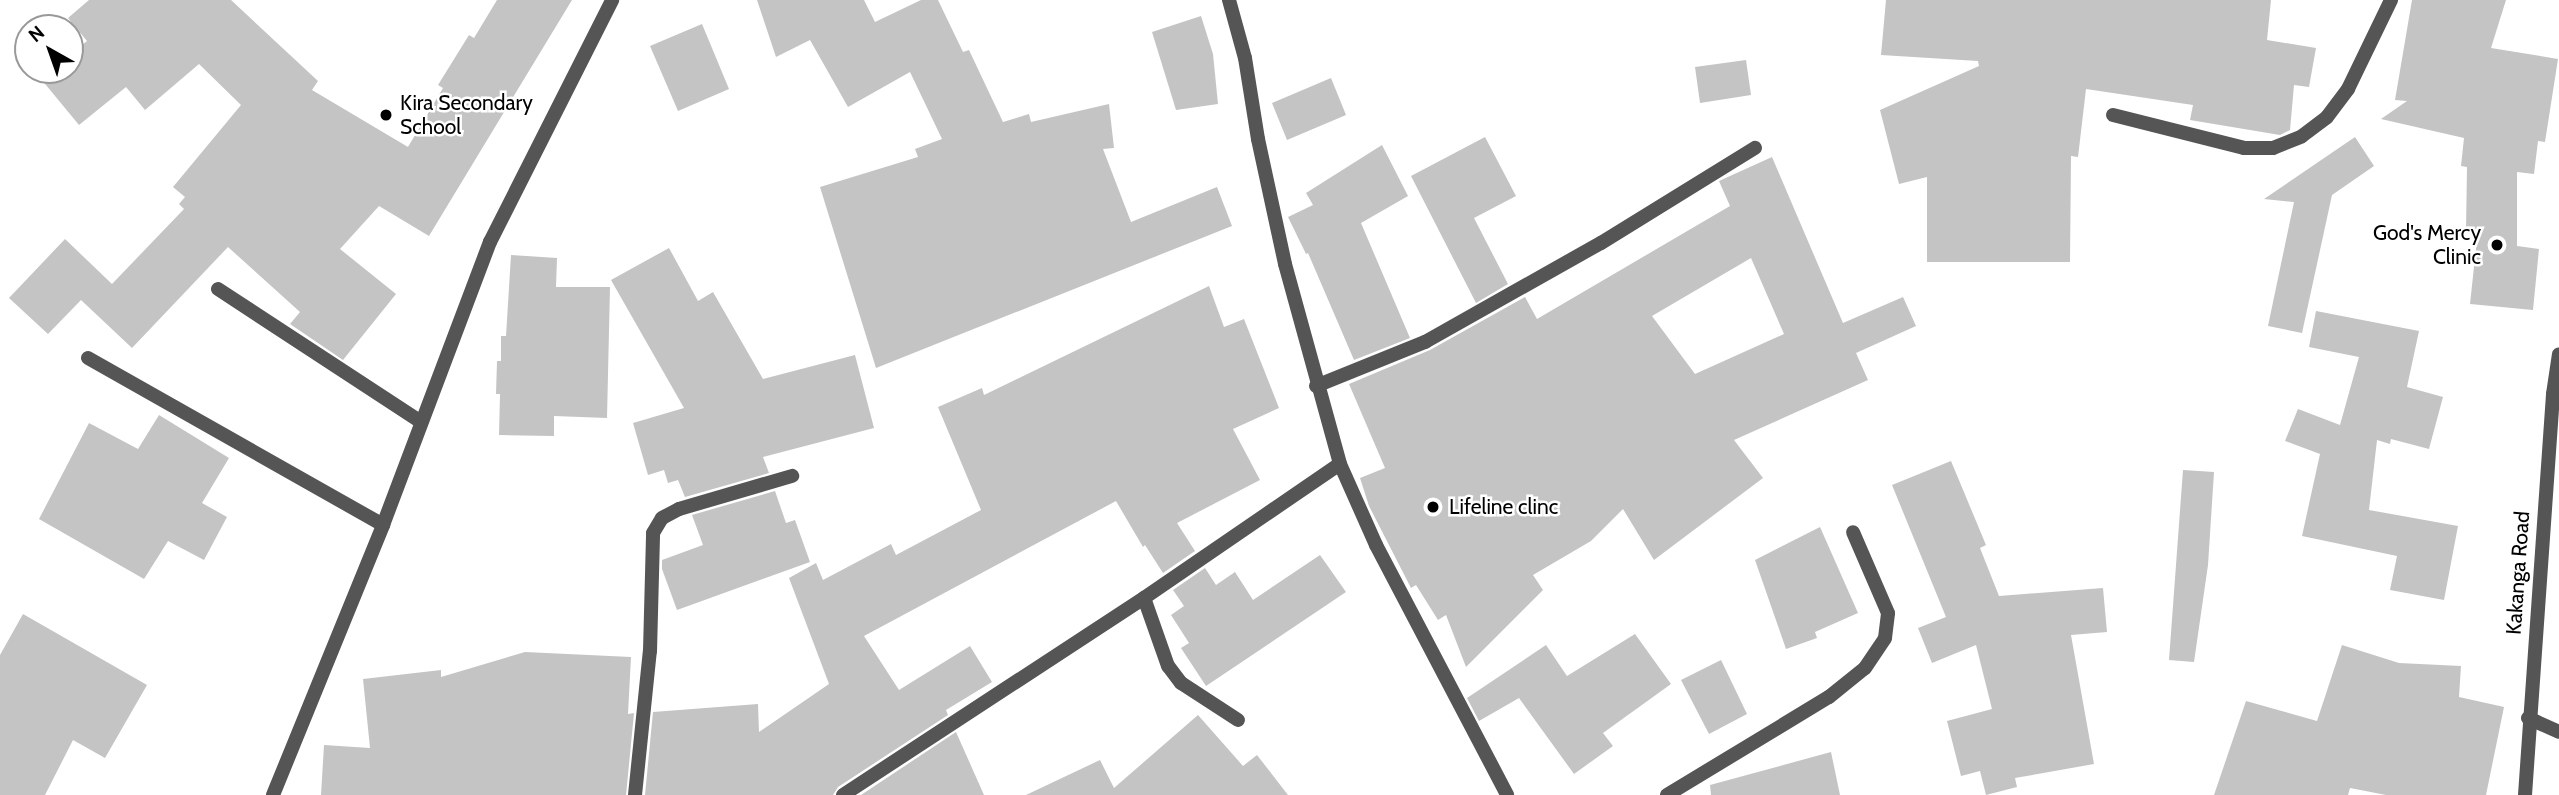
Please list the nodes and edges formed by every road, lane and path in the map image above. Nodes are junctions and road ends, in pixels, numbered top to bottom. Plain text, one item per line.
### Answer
1 (611, 0) edge
2 (1229, 0) edge
3 (2391, 0) edge
4 (2113, 115) dead end
5 (1755, 148) dead end
6 (218, 289) dead end
7 (2559, 354) edge
8 (88, 358) dead end
9 (1316, 386) junction
10 (2556, 395) edge
11 (421, 422) junction
12 (1340, 464) junction
13 (792, 476) dead end
14 (383, 526) junction
15 (1853, 532) dead end
16 (1144, 598) junction
17 (2528, 718) junction
18 (1238, 720) dead end
19 (2559, 732) edge
20 (272, 795) edge
21 (635, 795) edge
22 (842, 795) edge
23 (1507, 795) edge
24 (1667, 795) edge
25 (2525, 795) edge

1 - 11 street
2 - 9 street
3 - 4 street
5 - 9 street
6 - 11 street
7 - 10 street, Kakanga Road
8 - 14 street
9 - 12 street
10 - 17 street, Kakanga Road
11 - 14 street
12 - 16 street
12 - 23 street
13 - 21 street
14 - 20 street
15 - 24 street
16 - 18 street
16 - 22 street
17 - 19 street
17 - 25 street, Kakanga Road

